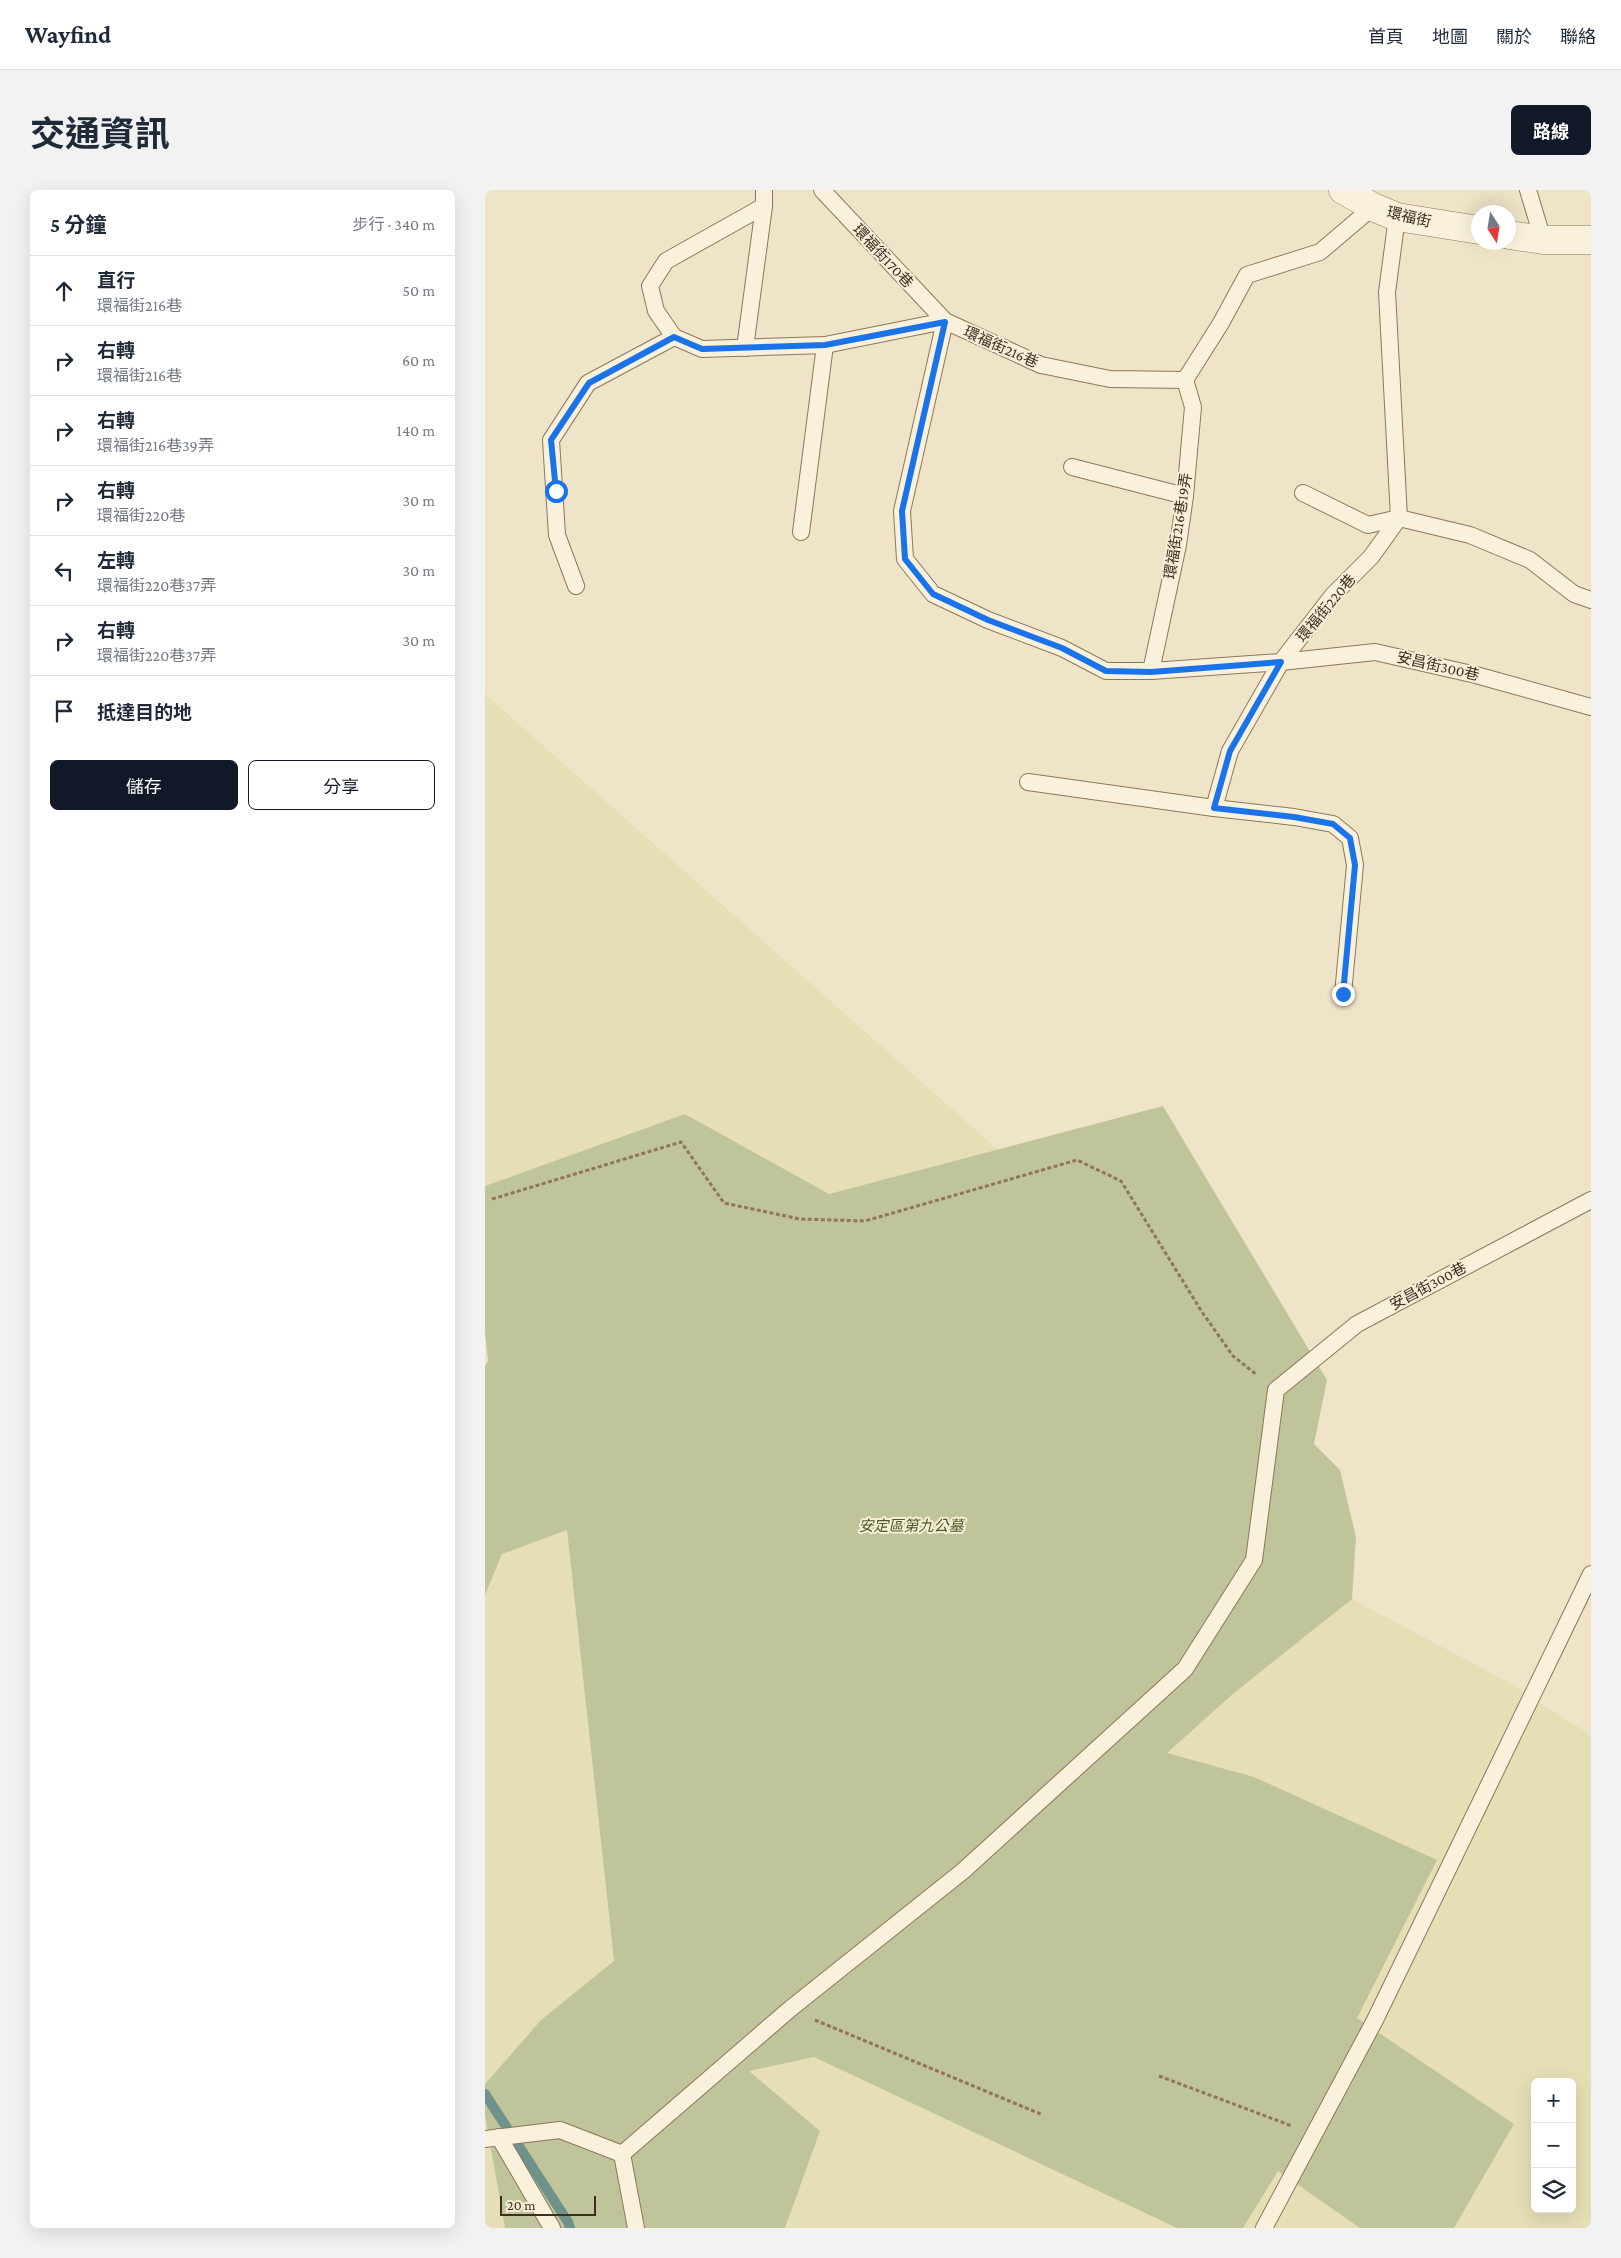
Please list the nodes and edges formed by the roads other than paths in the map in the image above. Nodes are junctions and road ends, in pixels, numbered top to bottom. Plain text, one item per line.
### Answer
1 (822, 190) edge
2 (1343, 190) edge
3 (1528, 190) edge
4 (764, 198) edge
5 (1385, 212) junction
6 (1471, 228) edge
7 (1516, 235) edge
8 (1543, 240) junction
9 (1591, 240) edge
10 (945, 322) junction
11 (674, 337) junction
12 (825, 345) junction
13 (745, 348) junction
14 (1185, 380) junction
15 (1072, 467) dead end
16 (1303, 492) dead end
17 (1185, 496) junction
18 (1399, 518) junction
19 (801, 532) dead end
20 (576, 586) dead end
21 (1591, 600) edge
22 (1281, 662) junction
23 (1151, 672) junction
24 (1591, 707) edge
25 (1027, 782) dead end
26 (1214, 808) junction
27 (1343, 994) dead end
28 (1591, 1200) edge
29 (1591, 1574) edge
30 (492, 2138) edge
31 (622, 2154) junction
32 (552, 2228) edge
33 (636, 2228) edge
34 (1264, 2228) edge

1 - 10 lane, 環福街170巷
2 - 5 street, 環福街
3 - 8 lane
4 - 11 lane
4 - 13 lane
5 - 6 street, 環福街
5 - 14 lane
5 - 18 lane
7 - 8 street
8 - 9 street
10 - 12 lane, 環福街216巷
10 - 14 lane, 環福街216巷
10 - 23 lane, 安昌街300巷
11 - 13 lane, 環福街216巷
11 - 20 lane
12 - 13 lane, 環福街216巷
12 - 19 lane
14 - 17 lane, 環福街216巷19弄
15 - 17 lane
16 - 18 lane
17 - 23 lane, 環福街216巷19弄
18 - 21 lane
18 - 22 lane, 環福街220巷
22 - 23 lane, 安昌街300巷
22 - 24 lane, 安昌街300巷
22 - 26 lane, 環福街220巷
25 - 26 lane
26 - 27 lane
28 - 31 lane, 安昌街300巷
29 - 34 lane
30 - 31 lane
30 - 32 lane
31 - 33 lane

